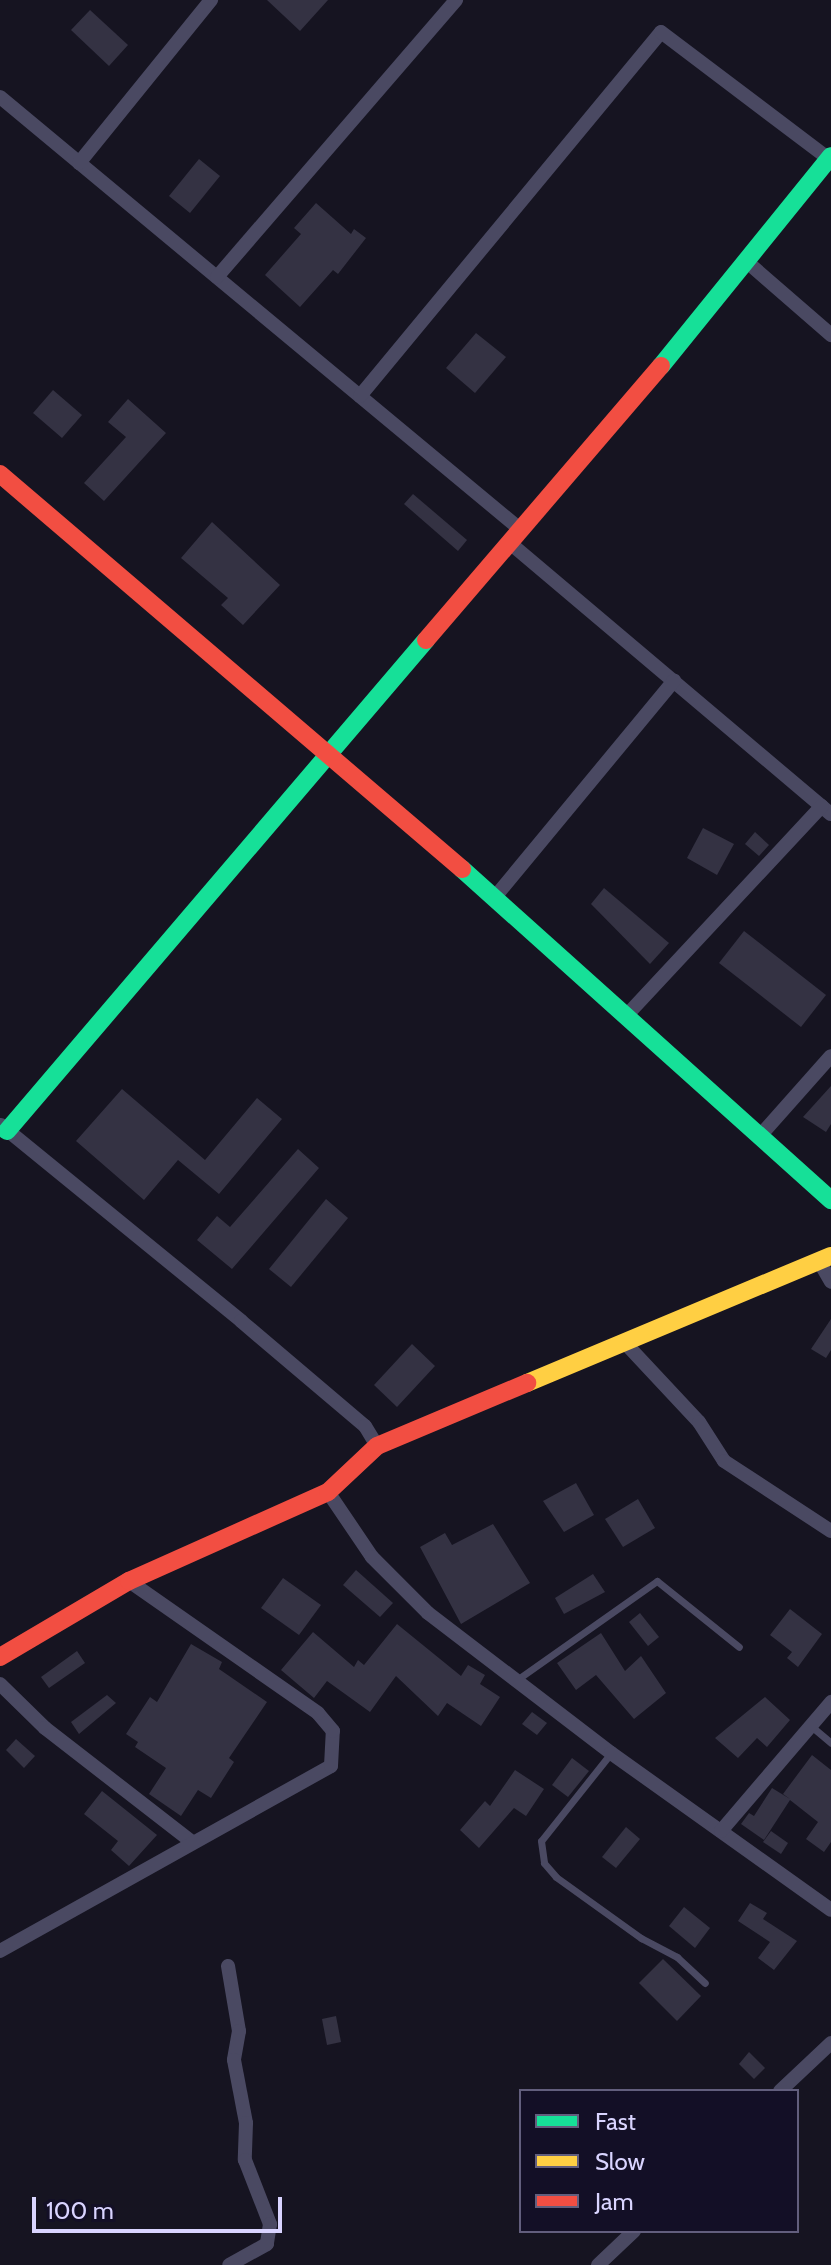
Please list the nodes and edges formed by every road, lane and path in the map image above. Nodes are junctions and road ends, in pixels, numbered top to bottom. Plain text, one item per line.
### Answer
1 (211, 0) edge
2 (456, 0) edge
3 (0, 97) edge
4 (830, 158) edge
5 (79, 163) junction
6 (746, 261) junction
7 (217, 277) junction
8 (831, 335) edge
9 (360, 396) junction
10 (0, 474) edge
11 (516, 537) junction
12 (674, 681) junction
13 (330, 754) junction
14 (826, 810) edge
15 (495, 897) junction
16 (626, 1016) junction
17 (831, 1056) edge
18 (4, 1128) edge
19 (759, 1137) junction
20 (831, 1200) edge
21 (825, 1258) edge
22 (831, 1282) edge
23 (627, 1345) junction
24 (377, 1446) junction
25 (328, 1492) junction
26 (831, 1531) edge
27 (129, 1581) junction
28 (739, 1647) dead end
29 (0, 1657) edge
30 (518, 1679) junction
31 (0, 1684) edge
32 (831, 1702) edge
33 (811, 1726) junction
34 (831, 1743) edge
35 (611, 1753) junction
36 (721, 1831) junction
37 (192, 1842) junction
38 (831, 1910) edge
39 (0, 1951) edge
40 (228, 1966) dead end
41 (705, 1983) dead end
42 (831, 2043) edge
43 (782, 2089) edge
44 (632, 2233) edge
45 (229, 2265) edge
46 (598, 2265) edge

1 - 5 street
2 - 7 street
3 - 5 street
4 - 6 street
4 - 9 street
5 - 7 street
6 - 8 street
6 - 11 street
7 - 9 street
9 - 11 street
10 - 13 street
11 - 12 street
11 - 13 street
12 - 14 street
12 - 15 street
13 - 15 street
13 - 18 street
14 - 16 street
15 - 16 street
16 - 19 street
17 - 19 street
18 - 24 street
19 - 20 street
21 - 22 street
21 - 23 street
23 - 24 street
23 - 26 street
24 - 25 street
25 - 27 street
25 - 30 street
27 - 29 street
27 - 37 street
28 - 30 lane
30 - 35 street
31 - 37 street
32 - 33 street
33 - 34 lane
33 - 36 street
35 - 36 street
35 - 41 lane
36 - 38 street
37 - 39 street
40 - 45 street
42 - 43 street
44 - 46 street

